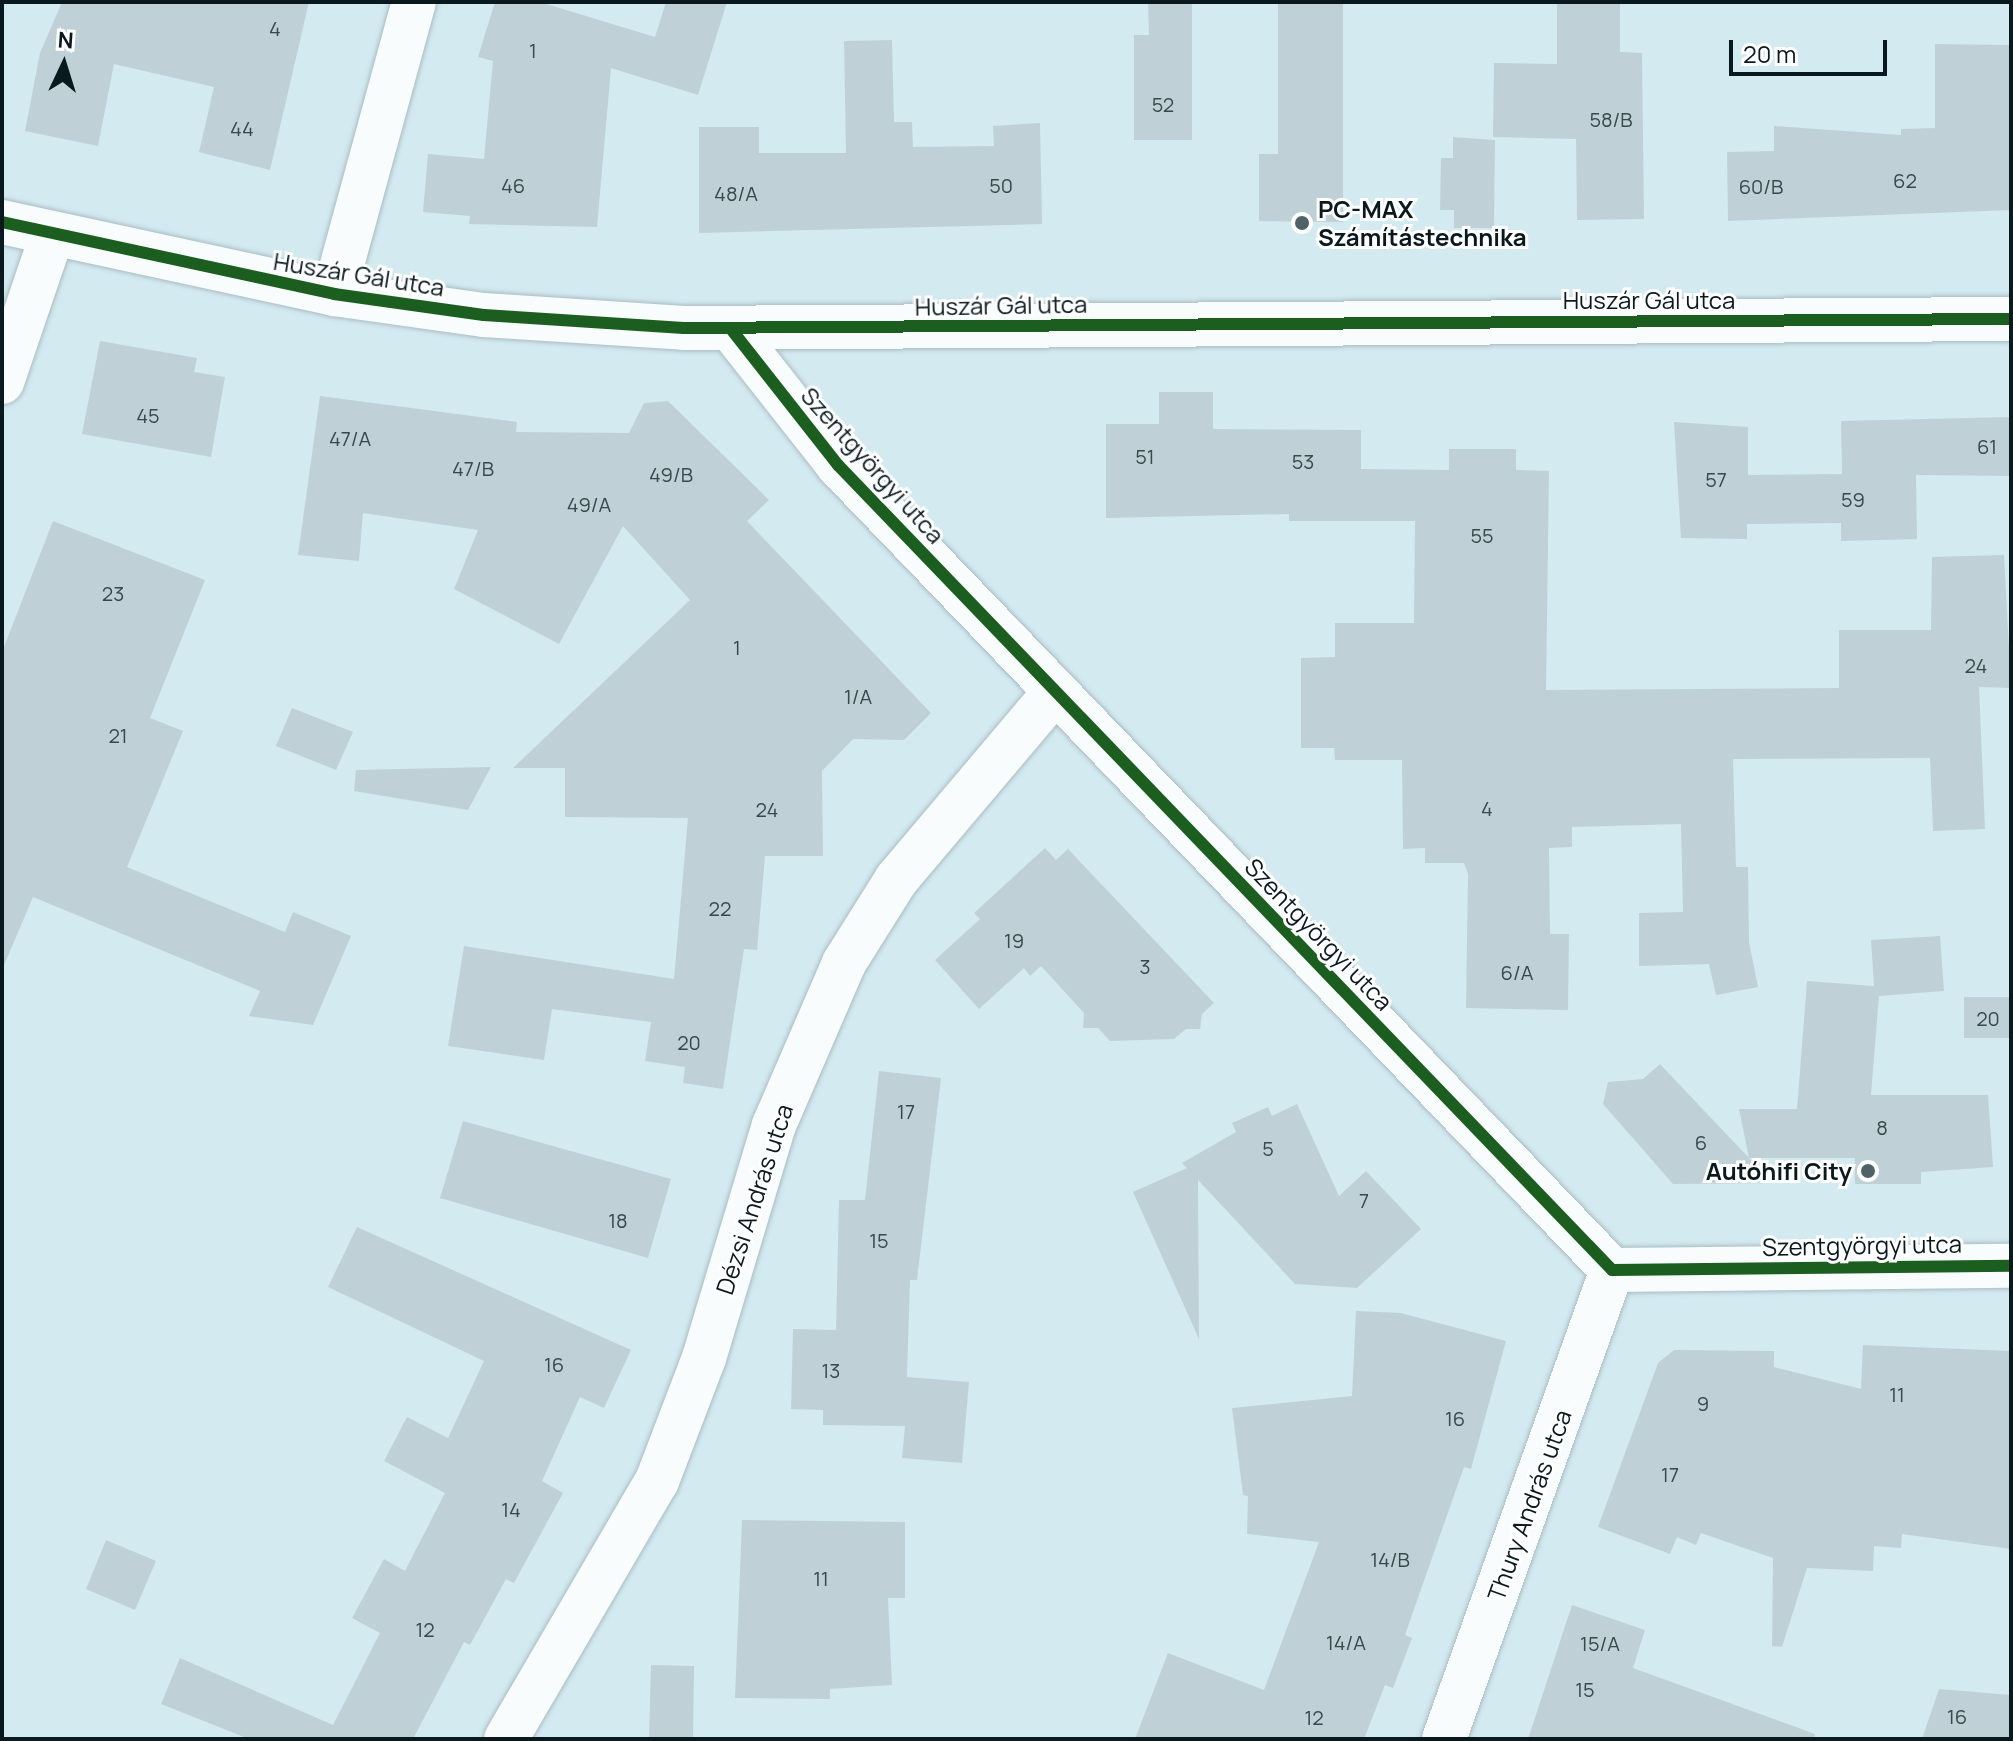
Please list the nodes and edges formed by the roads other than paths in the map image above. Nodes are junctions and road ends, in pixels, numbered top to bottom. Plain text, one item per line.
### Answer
1 (414, 2) edge
2 (2, 222) edge
3 (52, 235) junction
4 (334, 294) junction
5 (2011, 319) edge
6 (731, 329) junction
7 (2, 382) edge
8 (1055, 692) junction
9 (2011, 1266) edge
10 (1612, 1270) junction
11 (506, 1739) edge
12 (1444, 1739) edge

1 - 4 street
2 - 3 street, Huszár Gál utca
3 - 4 street, Huszár Gál utca
3 - 7 street
4 - 6 street, Huszár Gál utca
5 - 6 street, Huszár Gál utca
6 - 8 street, Szentgyörgyi utca
8 - 10 street, Szentgyörgyi utca
8 - 11 street, Dézsi András utca
9 - 10 street, Szentgyörgyi utca
10 - 12 street, Thury András utca

